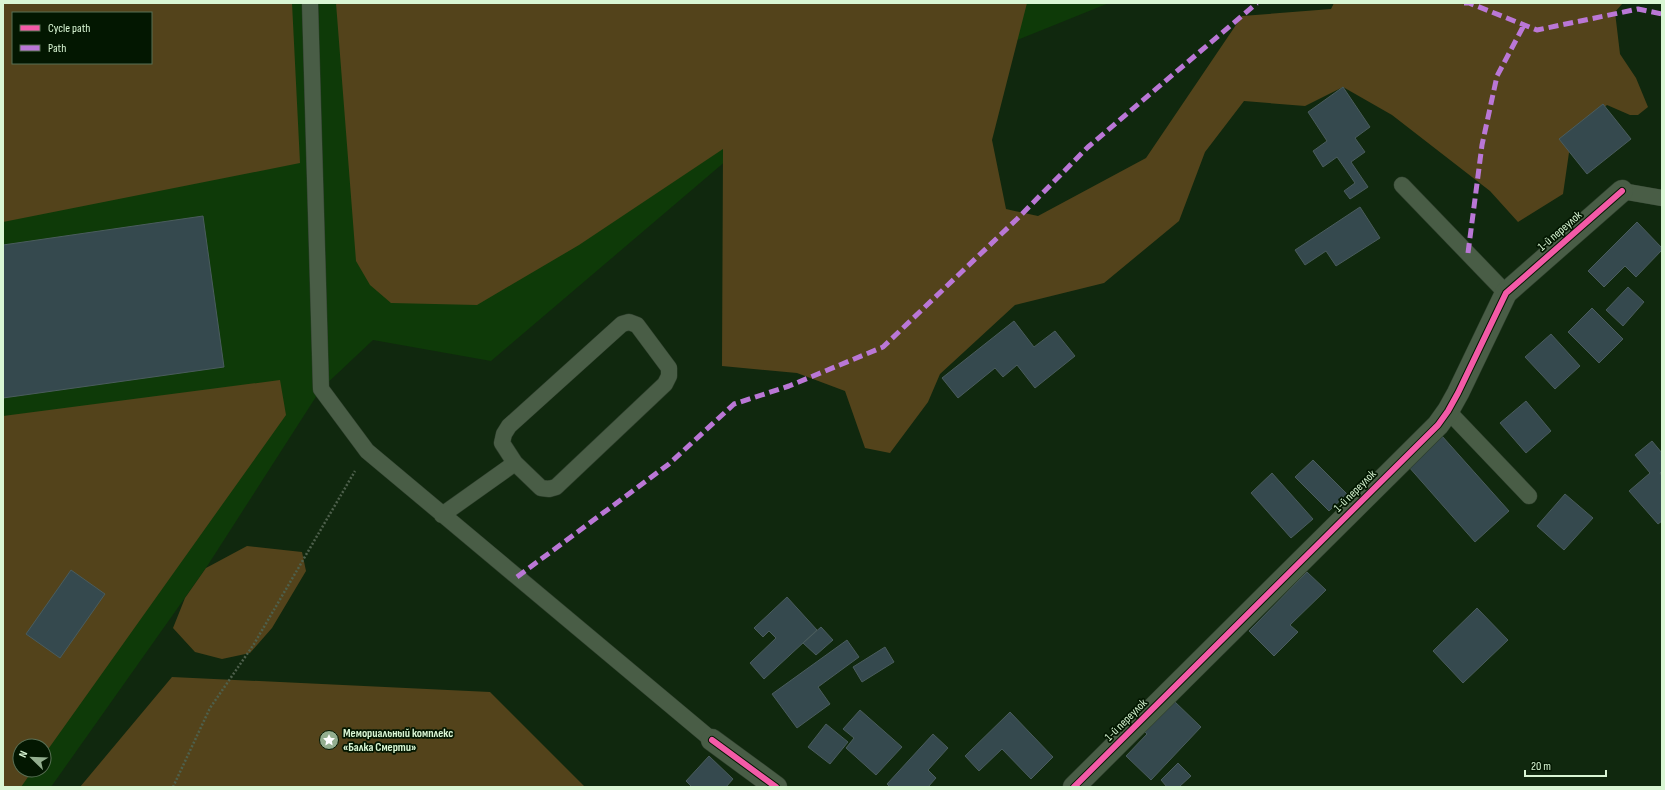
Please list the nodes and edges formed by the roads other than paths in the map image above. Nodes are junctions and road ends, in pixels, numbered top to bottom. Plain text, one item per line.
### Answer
1 (310, 3) edge
2 (1402, 186) dead end
3 (1622, 191) joint
4 (1662, 198) edge
5 (1506, 293) junction
6 (1448, 411) junction
7 (515, 463) junction
8 (1529, 496) dead end
9 (442, 514) junction
10 (712, 740) joint
11 (776, 787) edge
12 (1074, 787) edge

1 - 9 lane
2 - 5 lane
3 - 4 lane
3 - 5 street, 1-й переулок
5 - 6 street, 1-й переулок
6 - 8 lane
6 - 12 street, 1-й переулок
7 - 7 lane
7 - 9 lane
9 - 10 lane
10 - 11 street

